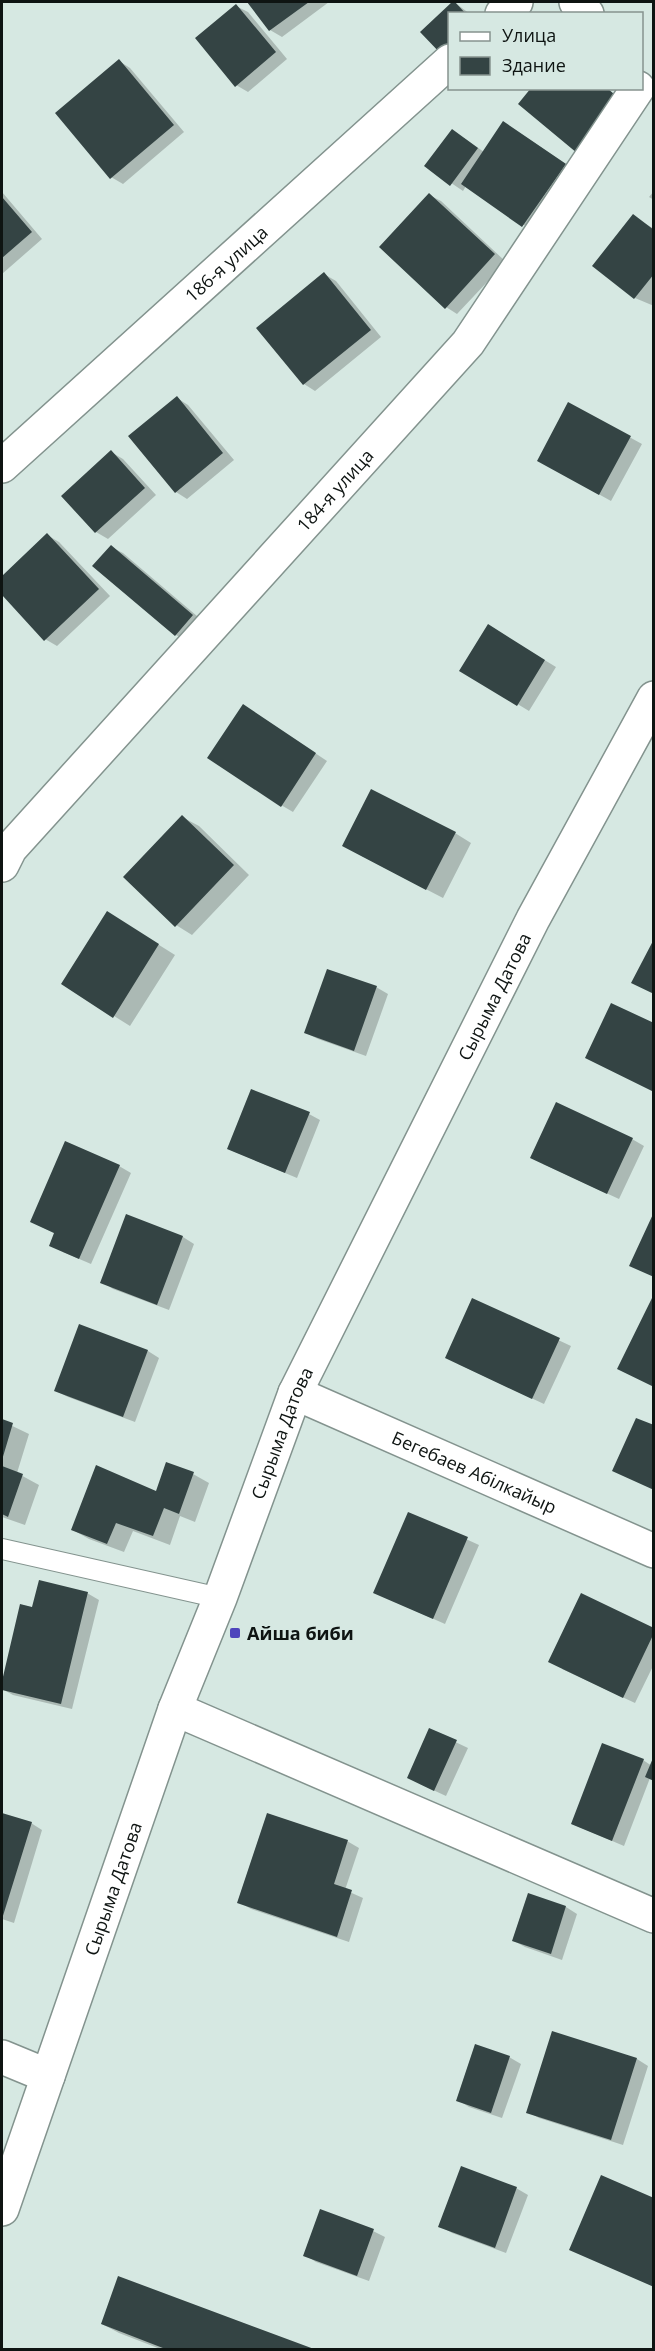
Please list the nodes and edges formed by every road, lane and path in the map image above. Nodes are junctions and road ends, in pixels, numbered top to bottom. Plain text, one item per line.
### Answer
1 (516, 2) edge
2 (504, 12) edge
3 (448, 63) edge
4 (635, 90) edge
5 (2, 466) edge
6 (654, 698) edge
7 (2, 866) edge
8 (294, 1393) junction
9 (2, 1549) edge
10 (654, 1551) edge
11 (220, 1598) junction
12 (175, 1709) junction
13 (654, 1916) edge
14 (2, 2057) edge
15 (48, 2076) junction
16 (2, 2209) edge

1 - 2 street
3 - 5 street, 186-я улица
4 - 7 street, 184-я улица
6 - 8 street, Сырыма Датова
8 - 10 street, Бегебаев Абілкайыр
8 - 11 street, Сырыма Датова
9 - 11 lane
11 - 12 street, Сырыма Датова
12 - 13 street
12 - 15 street, Сырыма Датова
14 - 15 street
15 - 16 street, Сырыма Датова

